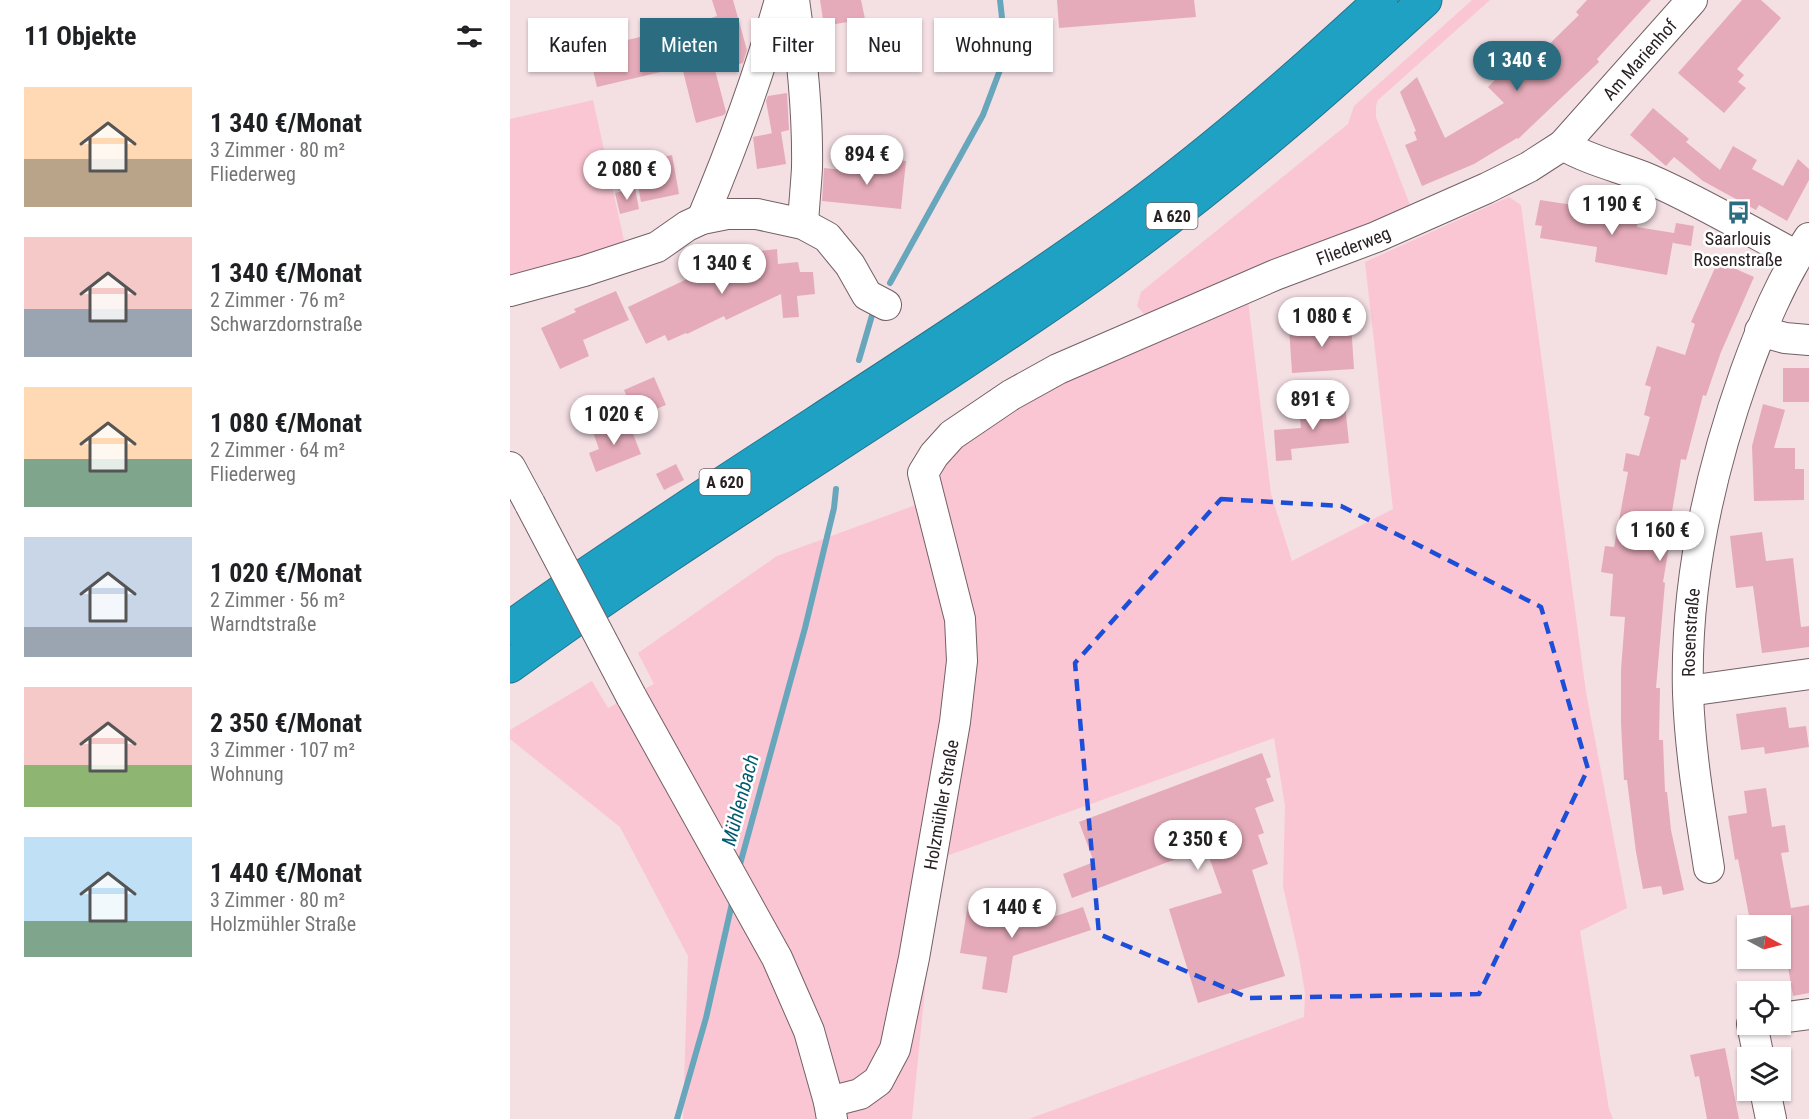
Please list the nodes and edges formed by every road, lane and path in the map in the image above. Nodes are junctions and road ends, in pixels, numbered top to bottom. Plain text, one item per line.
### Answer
1 (780, 0) edge
2 (795, 0) edge
3 (1381, 0) edge
4 (1425, 0) edge
5 (1692, 0) edge
6 (1563, 145) junction
7 (702, 219) junction
8 (803, 224) junction
9 (1803, 247) edge
10 (510, 291) edge
11 (876, 300) dead end
12 (1761, 331) junction
13 (1809, 340) edge
14 (510, 467) edge
15 (923, 473) joint
16 (515, 643) edge
17 (1809, 674) edge
18 (1688, 691) junction
19 (1710, 868) dead end
20 (1809, 1014) edge
21 (1791, 1016) edge
22 (1767, 1101) edge
23 (830, 1110) edge
24 (1771, 1119) edge

1 - 7 street
2 - 8 street
3 - 16 highway, A 620
4 - 16 highway, A 620
5 - 6 street, Am Marienhof
6 - 9 street
6 - 15 street, Fliederweg
7 - 8 street
7 - 10 street
8 - 11 street
9 - 12 street, Rosenstraße
12 - 13 street
12 - 18 street, Rosenstraße
14 - 23 street, Holzmühler Straße, bridge
15 - 23 street, Holzmühler Straße
17 - 18 street
18 - 19 street, Rosenstraße
20 - 21 street
22 - 24 street

